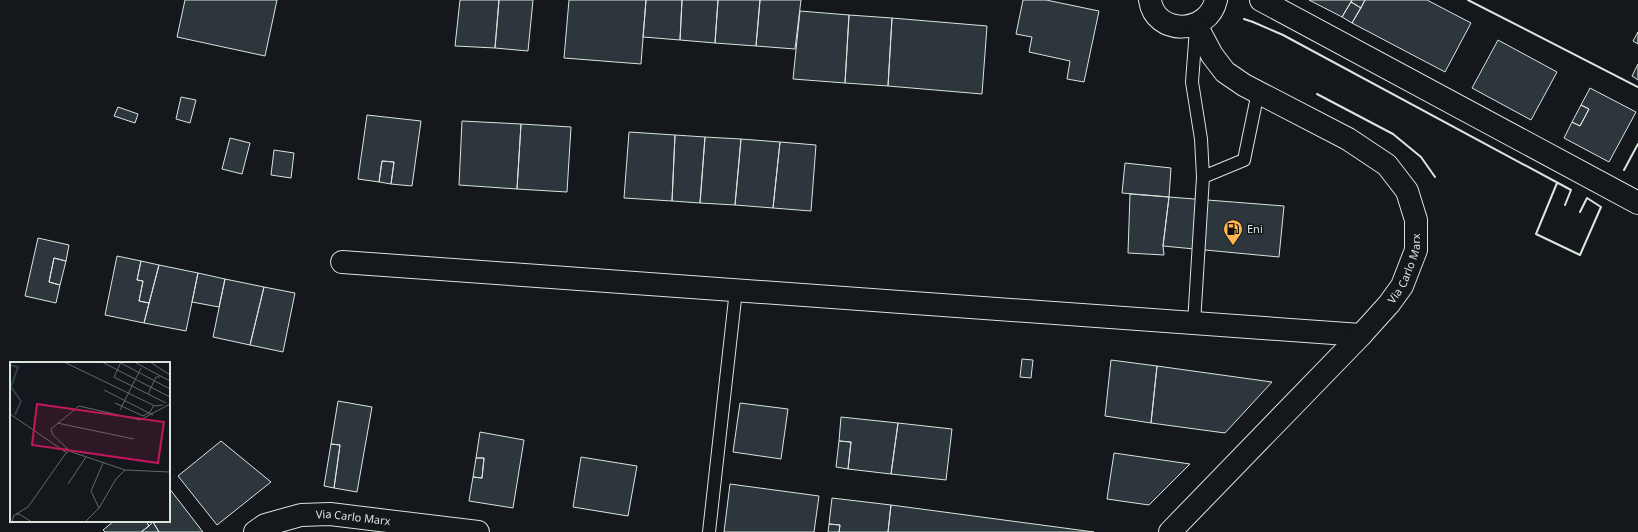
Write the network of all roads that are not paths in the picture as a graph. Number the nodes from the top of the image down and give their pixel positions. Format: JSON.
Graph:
{"nodes":[{"id":1,"x":1150,"y":0,"type":"edge"},
{"id":2,"x":1216,"y":0,"type":"edge"},
{"id":3,"x":1261,"y":0,"type":"edge"},
{"id":4,"x":1196,"y":25,"type":"junction"},
{"id":5,"x":1258,"y":92,"type":"junction"},
{"id":6,"x":1203,"y":177,"type":"junction"},
{"id":7,"x":1636,"y":198,"type":"edge"},
{"id":8,"x":342,"y":262,"type":"dead end"},
{"id":9,"x":736,"y":290,"type":"junction"},
{"id":10,"x":1194,"y":323,"type":"junction"},
{"id":11,"x":1361,"y":335,"type":"junction"},
{"id":12,"x":255,"y":532,"type":"edge"},
{"id":13,"x":478,"y":532,"type":"edge"},
{"id":14,"x":709,"y":532,"type":"edge"},
{"id":15,"x":1170,"y":532,"type":"edge"}],
"edges":[{"from":1,"to":4,"type":"street"},
{"from":2,"to":4,"type":"street"},
{"from":3,"to":7,"type":"street"},
{"from":4,"to":5,"type":"street","name":"Via Carlo Marx"},
{"from":4,"to":6,"type":"lane"},
{"from":5,"to":6,"type":"lane"},
{"from":5,"to":11,"type":"street","name":"Via Carlo Marx"},
{"from":6,"to":10,"type":"lane"},
{"from":8,"to":9,"type":"street"},
{"from":9,"to":10,"type":"street"},
{"from":9,"to":14,"type":"lane"},
{"from":10,"to":11,"type":"street"},
{"from":11,"to":15,"type":"street","name":"Via Carlo Marx"},
{"from":12,"to":13,"type":"street","name":"Via Carlo Marx"}]}
